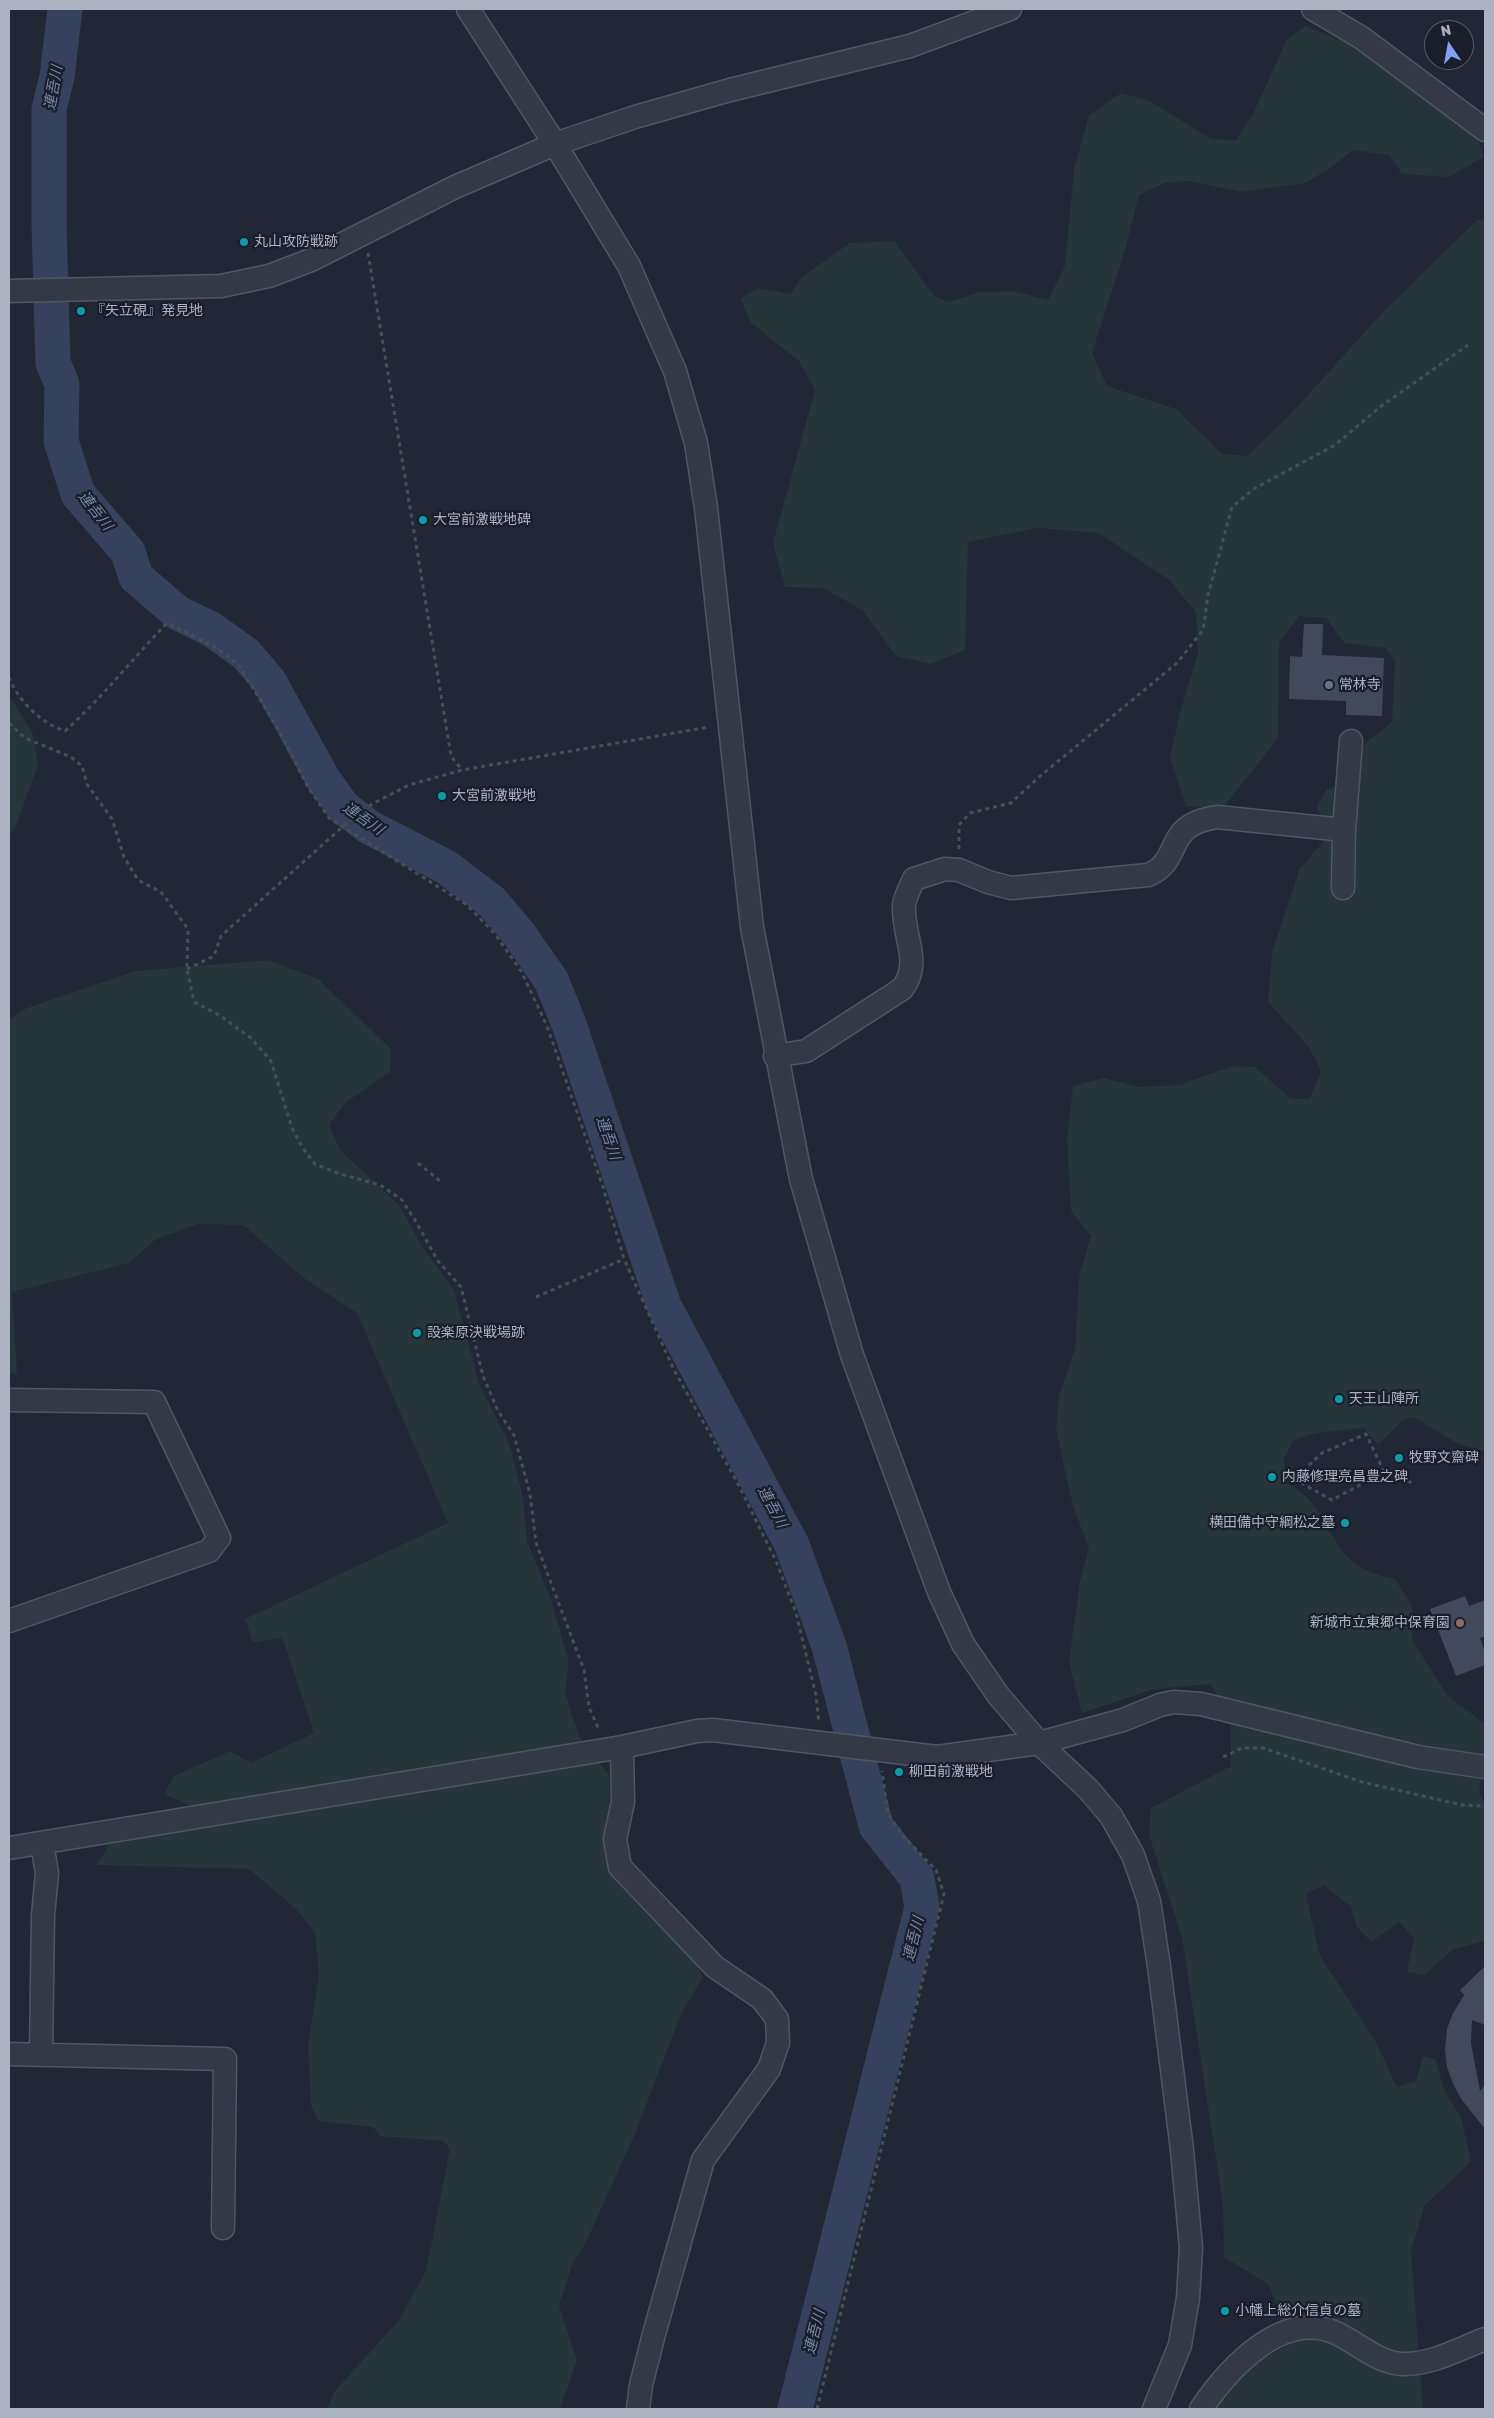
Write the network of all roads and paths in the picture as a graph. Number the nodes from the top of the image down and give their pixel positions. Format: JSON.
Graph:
{"nodes":[{"id":1,"x":468,"y":9,"type":"edge"},
{"id":2,"x":1010,"y":9,"type":"edge"},
{"id":3,"x":1313,"y":9,"type":"edge"},
{"id":4,"x":1485,"y":130,"type":"edge"},
{"id":5,"x":555,"y":144,"type":"junction"},
{"id":6,"x":360,"y":237,"type":"junction"},
{"id":7,"x":9,"y":292,"type":"edge"},
{"id":8,"x":1468,"y":344,"type":"dead end"},
{"id":9,"x":9,"y":677,"type":"edge"},
{"id":10,"x":9,"y":723,"type":"edge"},
{"id":11,"x":729,"y":723,"type":"junction"},
{"id":12,"x":1351,"y":741,"type":"dead end"},
{"id":13,"x":462,"y":770,"type":"junction"},
{"id":14,"x":342,"y":827,"type":"junction"},
{"id":15,"x":1344,"y":830,"type":"junction"},
{"id":16,"x":959,"y":870,"type":"junction"},
{"id":17,"x":1343,"y":888,"type":"dead end"},
{"id":18,"x":187,"y":969,"type":"junction"},
{"id":19,"x":776,"y":1056,"type":"junction"},
{"id":20,"x":418,"y":1163,"type":"dead end"},
{"id":21,"x":440,"y":1181,"type":"dead end"},
{"id":22,"x":624,"y":1259,"type":"junction"},
{"id":23,"x":536,"y":1297,"type":"dead end"},
{"id":24,"x":9,"y":1400,"type":"edge"},
{"id":25,"x":1384,"y":1472,"type":"junction"},
{"id":26,"x":1416,"y":1484,"type":"dead end"},
{"id":27,"x":9,"y":1621,"type":"edge"},
{"id":28,"x":1039,"y":1743,"type":"junction"},
{"id":29,"x":823,"y":1744,"type":"junction"},
{"id":30,"x":613,"y":1748,"type":"junction"},
{"id":31,"x":882,"y":1750,"type":"junction"},
{"id":32,"x":1223,"y":1757,"type":"dead end"},
{"id":33,"x":1485,"y":1767,"type":"edge"},
{"id":34,"x":1485,"y":1806,"type":"edge"},
{"id":35,"x":42,"y":1843,"type":"junction"},
{"id":36,"x":9,"y":1848,"type":"edge"},
{"id":37,"x":9,"y":2054,"type":"edge"},
{"id":38,"x":41,"y":2054,"type":"junction"},
{"id":39,"x":223,"y":2228,"type":"dead end"},
{"id":40,"x":1485,"y":2339,"type":"edge"},
{"id":41,"x":638,"y":2409,"type":"edge"},
{"id":42,"x":817,"y":2409,"type":"edge"},
{"id":43,"x":1154,"y":2409,"type":"edge"},
{"id":44,"x":1201,"y":2409,"type":"edge"}],
"edges":[{"from":1,"to":5,"type":"street"},
{"from":2,"to":5,"type":"street"},
{"from":3,"to":4,"type":"street"},
{"from":5,"to":6,"type":"street"},
{"from":5,"to":11,"type":"street"},
{"from":6,"to":7,"type":"street"},
{"from":6,"to":13,"type":"path"},
{"from":8,"to":16,"type":"path"},
{"from":9,"to":14,"type":"path"},
{"from":10,"to":18,"type":"path"},
{"from":11,"to":13,"type":"path"},
{"from":11,"to":19,"type":"street"},
{"from":12,"to":15,"type":"street"},
{"from":13,"to":14,"type":"path"},
{"from":14,"to":18,"type":"path"},
{"from":14,"to":22,"type":"path"},
{"from":15,"to":16,"type":"street"},
{"from":15,"to":17,"type":"street"},
{"from":16,"to":19,"type":"street"},
{"from":18,"to":30,"type":"path"},
{"from":19,"to":28,"type":"street"},
{"from":20,"to":21,"type":"path"},
{"from":22,"to":23,"type":"path"},
{"from":22,"to":29,"type":"path"},
{"from":24,"to":27,"type":"street"},
{"from":25,"to":25,"type":"path"},
{"from":25,"to":26,"type":"path"},
{"from":28,"to":31,"type":"street"},
{"from":28,"to":33,"type":"street"},
{"from":28,"to":43,"type":"street"},
{"from":29,"to":30,"type":"street"},
{"from":29,"to":31,"type":"street"},
{"from":30,"to":35,"type":"street"},
{"from":30,"to":41,"type":"street"},
{"from":31,"to":42,"type":"path"},
{"from":32,"to":34,"type":"path"},
{"from":35,"to":36,"type":"street"},
{"from":35,"to":38,"type":"street"},
{"from":37,"to":38,"type":"street"},
{"from":38,"to":39,"type":"street"},
{"from":40,"to":44,"type":"street"}]}
